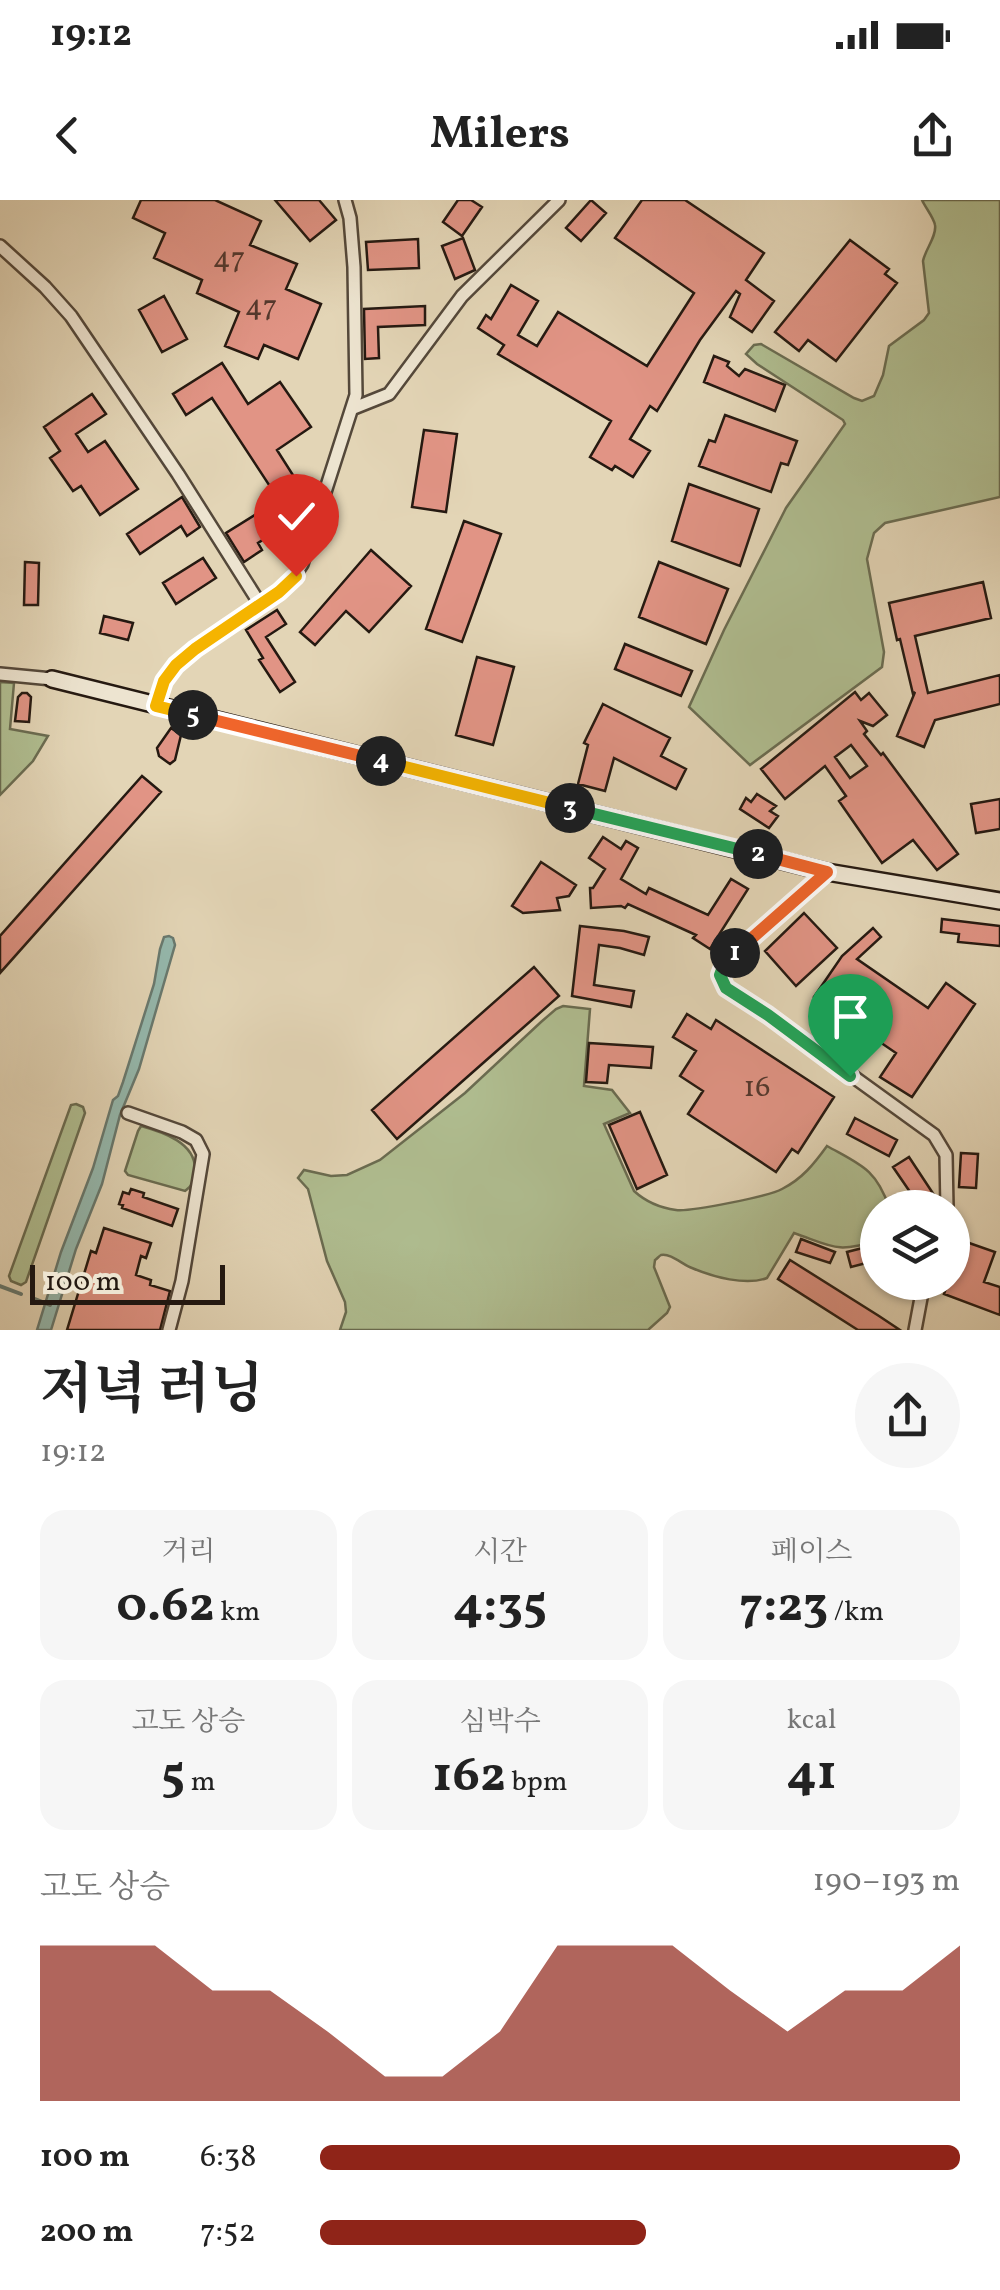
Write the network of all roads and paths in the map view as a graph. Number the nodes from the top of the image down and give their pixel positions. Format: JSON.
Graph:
{"nodes":[{"id":1,"x":345,"y":200,"type":"edge"},
{"id":2,"x":559,"y":200,"type":"edge"},
{"id":3,"x":0,"y":246,"type":"edge"},
{"id":4,"x":354,"y":408,"type":"junction"},
{"id":5,"x":260,"y":604,"type":"junction"},
{"id":6,"x":0,"y":674,"type":"edge"},
{"id":7,"x":52,"y":678,"type":"joint"},
{"id":8,"x":156,"y":706,"type":"junction"},
{"id":9,"x":827,"y":872,"type":"junction"},
{"id":10,"x":1000,"y":901,"type":"edge"},
{"id":11,"x":128,"y":1113,"type":"dead end"},
{"id":12,"x":946,"y":1190,"type":"edge"},
{"id":13,"x":921,"y":1300,"type":"edge"},
{"id":14,"x":169,"y":1330,"type":"edge"},
{"id":15,"x":915,"y":1330,"type":"edge"}],
"edges":[{"from":1,"to":4,"type":"street"},
{"from":2,"to":4,"type":"street"},
{"from":3,"to":5,"type":"street"},
{"from":4,"to":5,"type":"street"},
{"from":5,"to":8,"type":"street"},
{"from":6,"to":7,"type":"street"},
{"from":7,"to":8,"type":"street"},
{"from":8,"to":9,"type":"street"},
{"from":9,"to":10,"type":"street"},
{"from":9,"to":12,"type":"street"},
{"from":11,"to":14,"type":"street"},
{"from":13,"to":15,"type":"street"}]}
